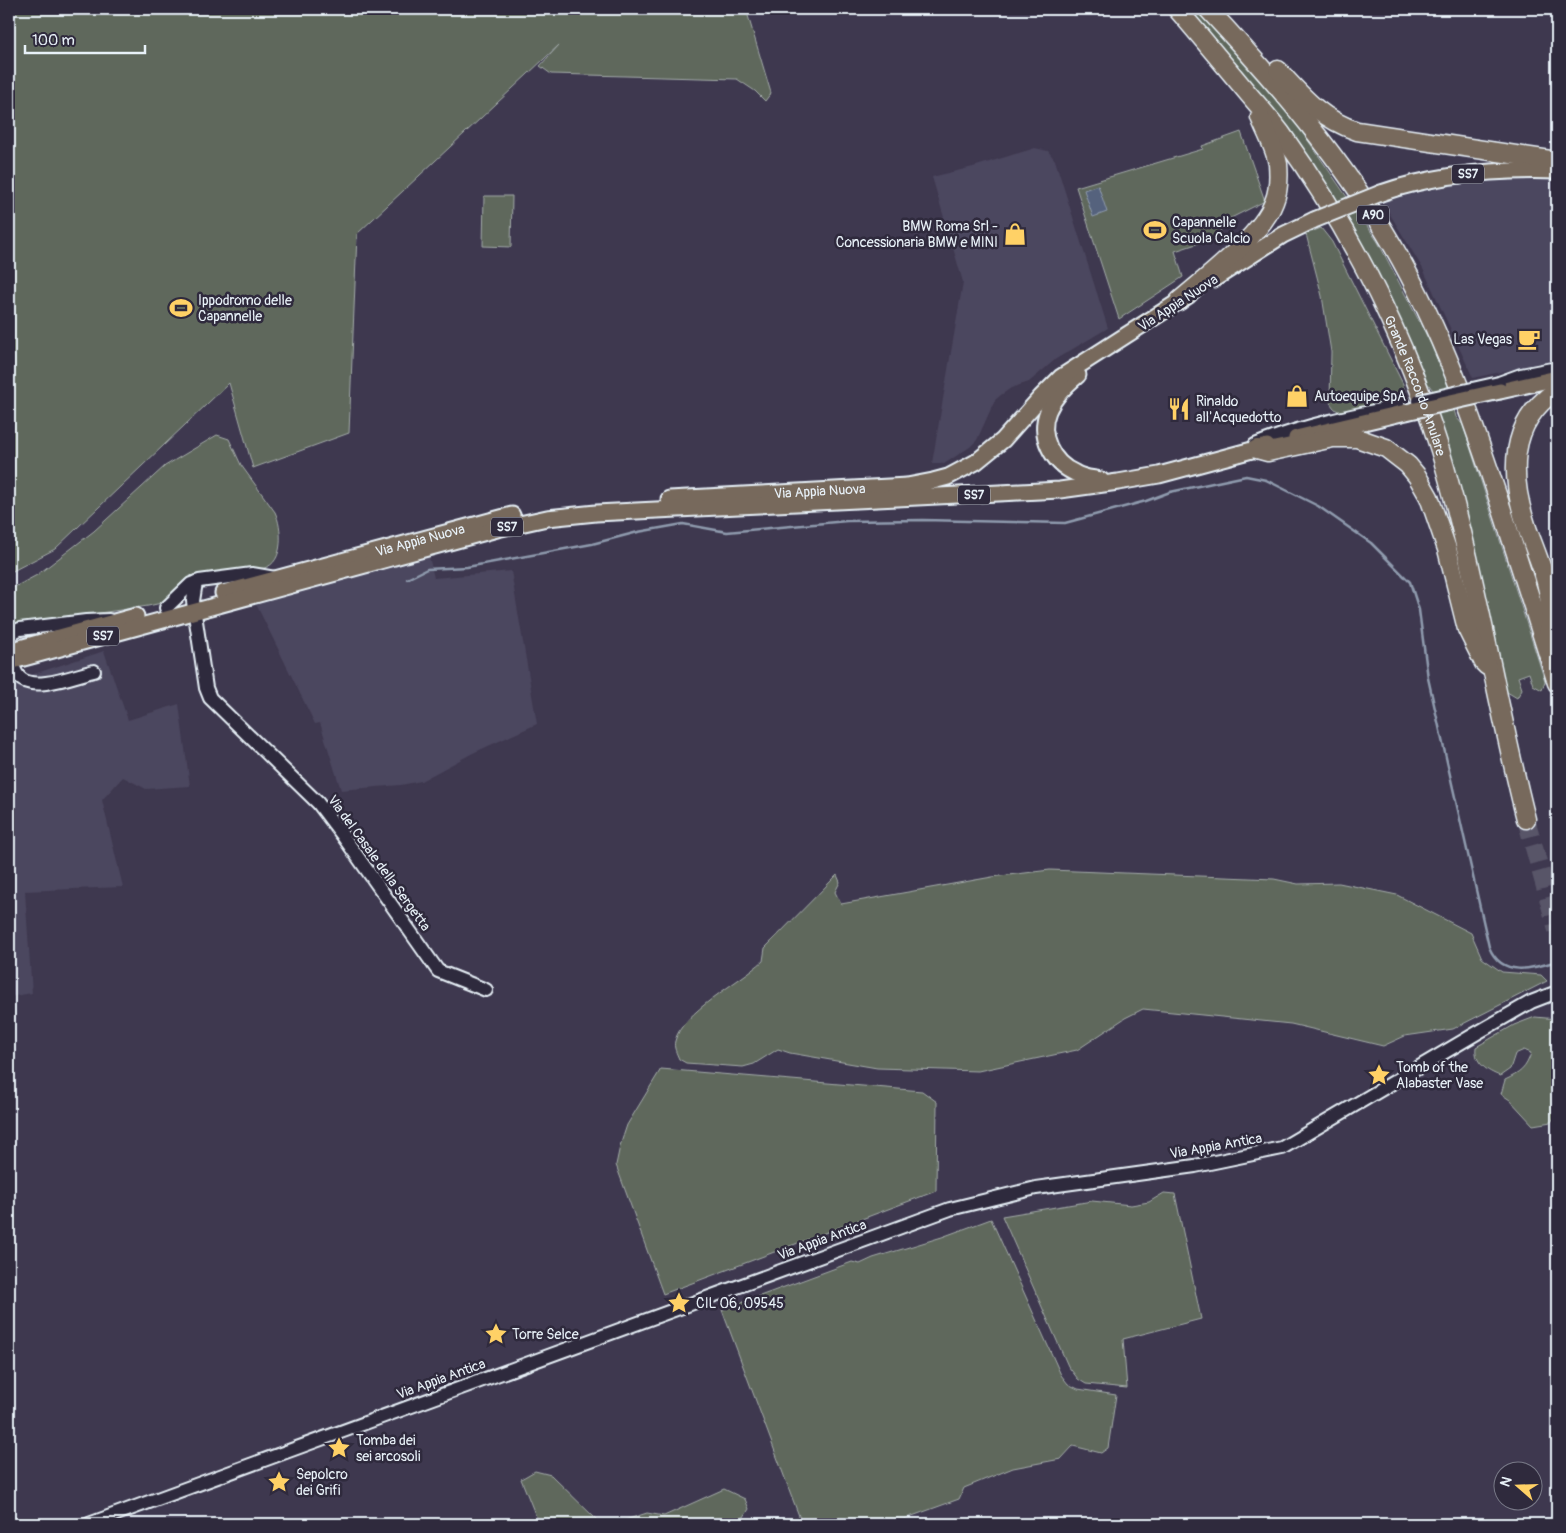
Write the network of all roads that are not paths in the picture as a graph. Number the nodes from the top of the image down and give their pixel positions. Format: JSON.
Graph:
{"nodes":[{"id":1,"x":1177,"y":9,"type":"edge"},
{"id":2,"x":1208,"y":9,"type":"edge"},
{"id":3,"x":1245,"y":50,"type":"junction"},
{"id":4,"x":1256,"y":102,"type":"junction"},
{"id":5,"x":1557,"y":161,"type":"edge"},
{"id":6,"x":1557,"y":172,"type":"edge"},
{"id":7,"x":1179,"y":301,"type":"junction"},
{"id":8,"x":1086,"y":362,"type":"junction"},
{"id":9,"x":1557,"y":368,"type":"edge"},
{"id":10,"x":1557,"y":378,"type":"edge"},
{"id":11,"x":1500,"y":387,"type":"junction"},
{"id":12,"x":1557,"y":390,"type":"edge"},
{"id":13,"x":1406,"y":409,"type":"junction"},
{"id":14,"x":1257,"y":448,"type":"junction"},
{"id":15,"x":1225,"y":457,"type":"junction"},
{"id":16,"x":1118,"y":482,"type":"junction"},
{"id":17,"x":275,"y":578,"type":"junction"},
{"id":18,"x":196,"y":582,"type":"junction"},
{"id":19,"x":193,"y":606,"type":"junction"},
{"id":20,"x":166,"y":608,"type":"junction"},
{"id":21,"x":118,"y":621,"type":"junction"},
{"id":22,"x":9,"y":638,"type":"edge"},
{"id":23,"x":1546,"y":646,"type":"junction"},
{"id":24,"x":10,"y":657,"type":"edge"},
{"id":25,"x":1492,"y":669,"type":"junction"},
{"id":26,"x":94,"y":671,"type":"dead end"},
{"id":27,"x":1557,"y":683,"type":"edge"},
{"id":28,"x":1526,"y":819,"type":"tunnel mouth"},
{"id":29,"x":486,"y":990,"type":"dead end"},
{"id":30,"x":1557,"y":992,"type":"edge"},
{"id":31,"x":89,"y":1524,"type":"edge"}],
"edges":[{"from":1,"to":4,"type":"highway","name":"Grande Raccordo Anulare","number":"A90"},
{"from":2,"to":3,"type":"highway","number":"A90"},
{"from":3,"to":5,"type":"highway"},
{"from":3,"to":23,"type":"highway","number":"A90"},
{"from":4,"to":7,"type":"highway"},
{"from":4,"to":25,"type":"highway","name":"Grande Raccordo Anulare","number":"A90"},
{"from":6,"to":7,"type":"main road","name":"Via Appia Nuova","number":"SS7","bridge":true},
{"from":7,"to":8,"type":"main road","name":"Via Appia Nuova","number":"SS7"},
{"from":8,"to":16,"type":"main road"},
{"from":8,"to":17,"type":"main road","name":"Via Appia Nuova","number":"SS7"},
{"from":9,"to":11,"type":"street","name":"Via Appia Nuova"},
{"from":10,"to":11,"type":"main road","name":"Via Appia Nuova","number":"SS7"},
{"from":11,"to":13,"type":"main road","name":"Via Appia Nuova","number":"SS7","bridge":true},
{"from":12,"to":23,"type":"highway"},
{"from":13,"to":14,"type":"main road","name":"Via Appia Nuova","number":"SS7"},
{"from":13,"to":15,"type":"street","name":"Via Appia Nuova"},
{"from":14,"to":15,"type":"main road","name":"Via Appia Nuova","number":"SS7"},
{"from":14,"to":25,"type":"highway"},
{"from":15,"to":16,"type":"main road","name":"Via Appia Nuova","number":"SS7"},
{"from":16,"to":19,"type":"main road","name":"Via Appia Nuova","number":"SS7"},
{"from":17,"to":18,"type":"street"},
{"from":17,"to":19,"type":"main road","name":"Via Appia Nuova","number":"SS7"},
{"from":18,"to":19,"type":"street"},
{"from":18,"to":20,"type":"street"},
{"from":19,"to":20,"type":"main road","name":"Via Appia Nuova","number":"SS7"},
{"from":19,"to":24,"type":"main road","name":"Via Appia Nuova","number":"SS7"},
{"from":19,"to":29,"type":"street","name":"Via del Casale della Sergetta"},
{"from":20,"to":21,"type":"main road","name":"Via Appia Nuova","number":"SS7"},
{"from":21,"to":22,"type":"street"},
{"from":21,"to":24,"type":"main road","name":"Via Appia Nuova","number":"SS7"},
{"from":23,"to":27,"type":"highway","number":"A90"},
{"from":24,"to":26,"type":"street"},
{"from":25,"to":28,"type":"highway","name":"Grande Raccordo Anulare","number":"A90"},
{"from":30,"to":31,"type":"street","name":"Via Appia Antica"}]}
